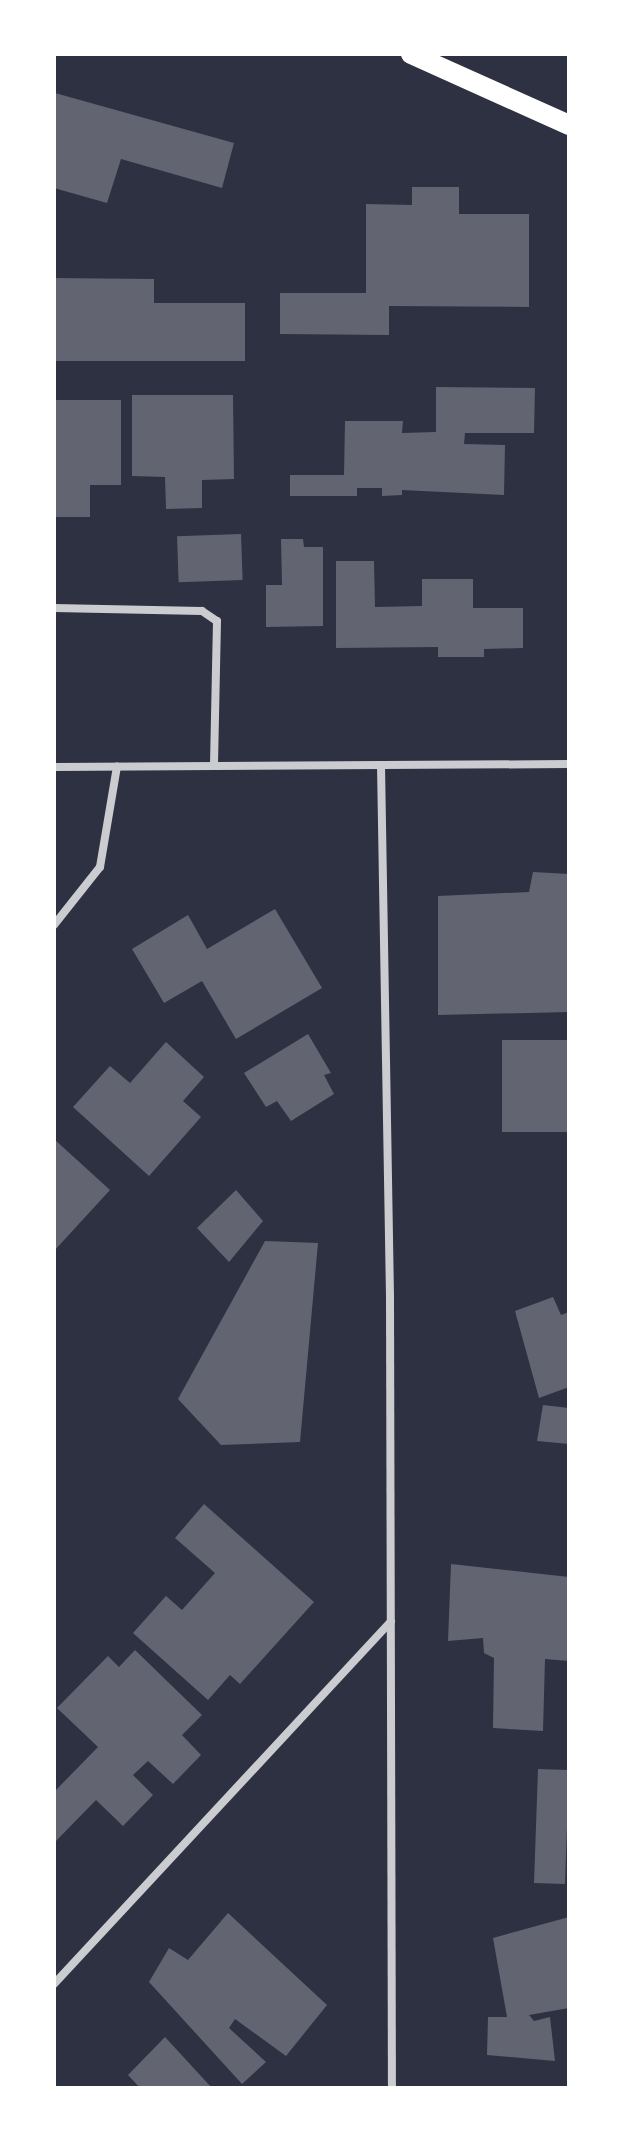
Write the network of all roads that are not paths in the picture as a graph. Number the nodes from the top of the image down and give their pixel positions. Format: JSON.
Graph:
{"nodes":[{"id":1,"x":411,"y":54,"type":"edge"},
{"id":2,"x":569,"y":125,"type":"edge"},
{"id":3,"x":54,"y":608,"type":"edge"},
{"id":4,"x":569,"y":764,"type":"edge"},
{"id":5,"x":381,"y":765,"type":"junction"},
{"id":6,"x":117,"y":766,"type":"junction"},
{"id":7,"x":214,"y":766,"type":"junction"},
{"id":8,"x":54,"y":767,"type":"edge"},
{"id":9,"x":54,"y":925,"type":"edge"},
{"id":10,"x":392,"y":1620,"type":"junction"},
{"id":11,"x":54,"y":1984,"type":"edge"},
{"id":12,"x":392,"y":2088,"type":"edge"}],
"edges":[{"from":1,"to":2,"type":"main road"},
{"from":3,"to":7,"type":"street"},
{"from":4,"to":5,"type":"street"},
{"from":5,"to":7,"type":"street"},
{"from":5,"to":10,"type":"street"},
{"from":6,"to":7,"type":"street"},
{"from":6,"to":8,"type":"street"},
{"from":6,"to":9,"type":"street"},
{"from":10,"to":11,"type":"street"},
{"from":10,"to":12,"type":"street"}]}
